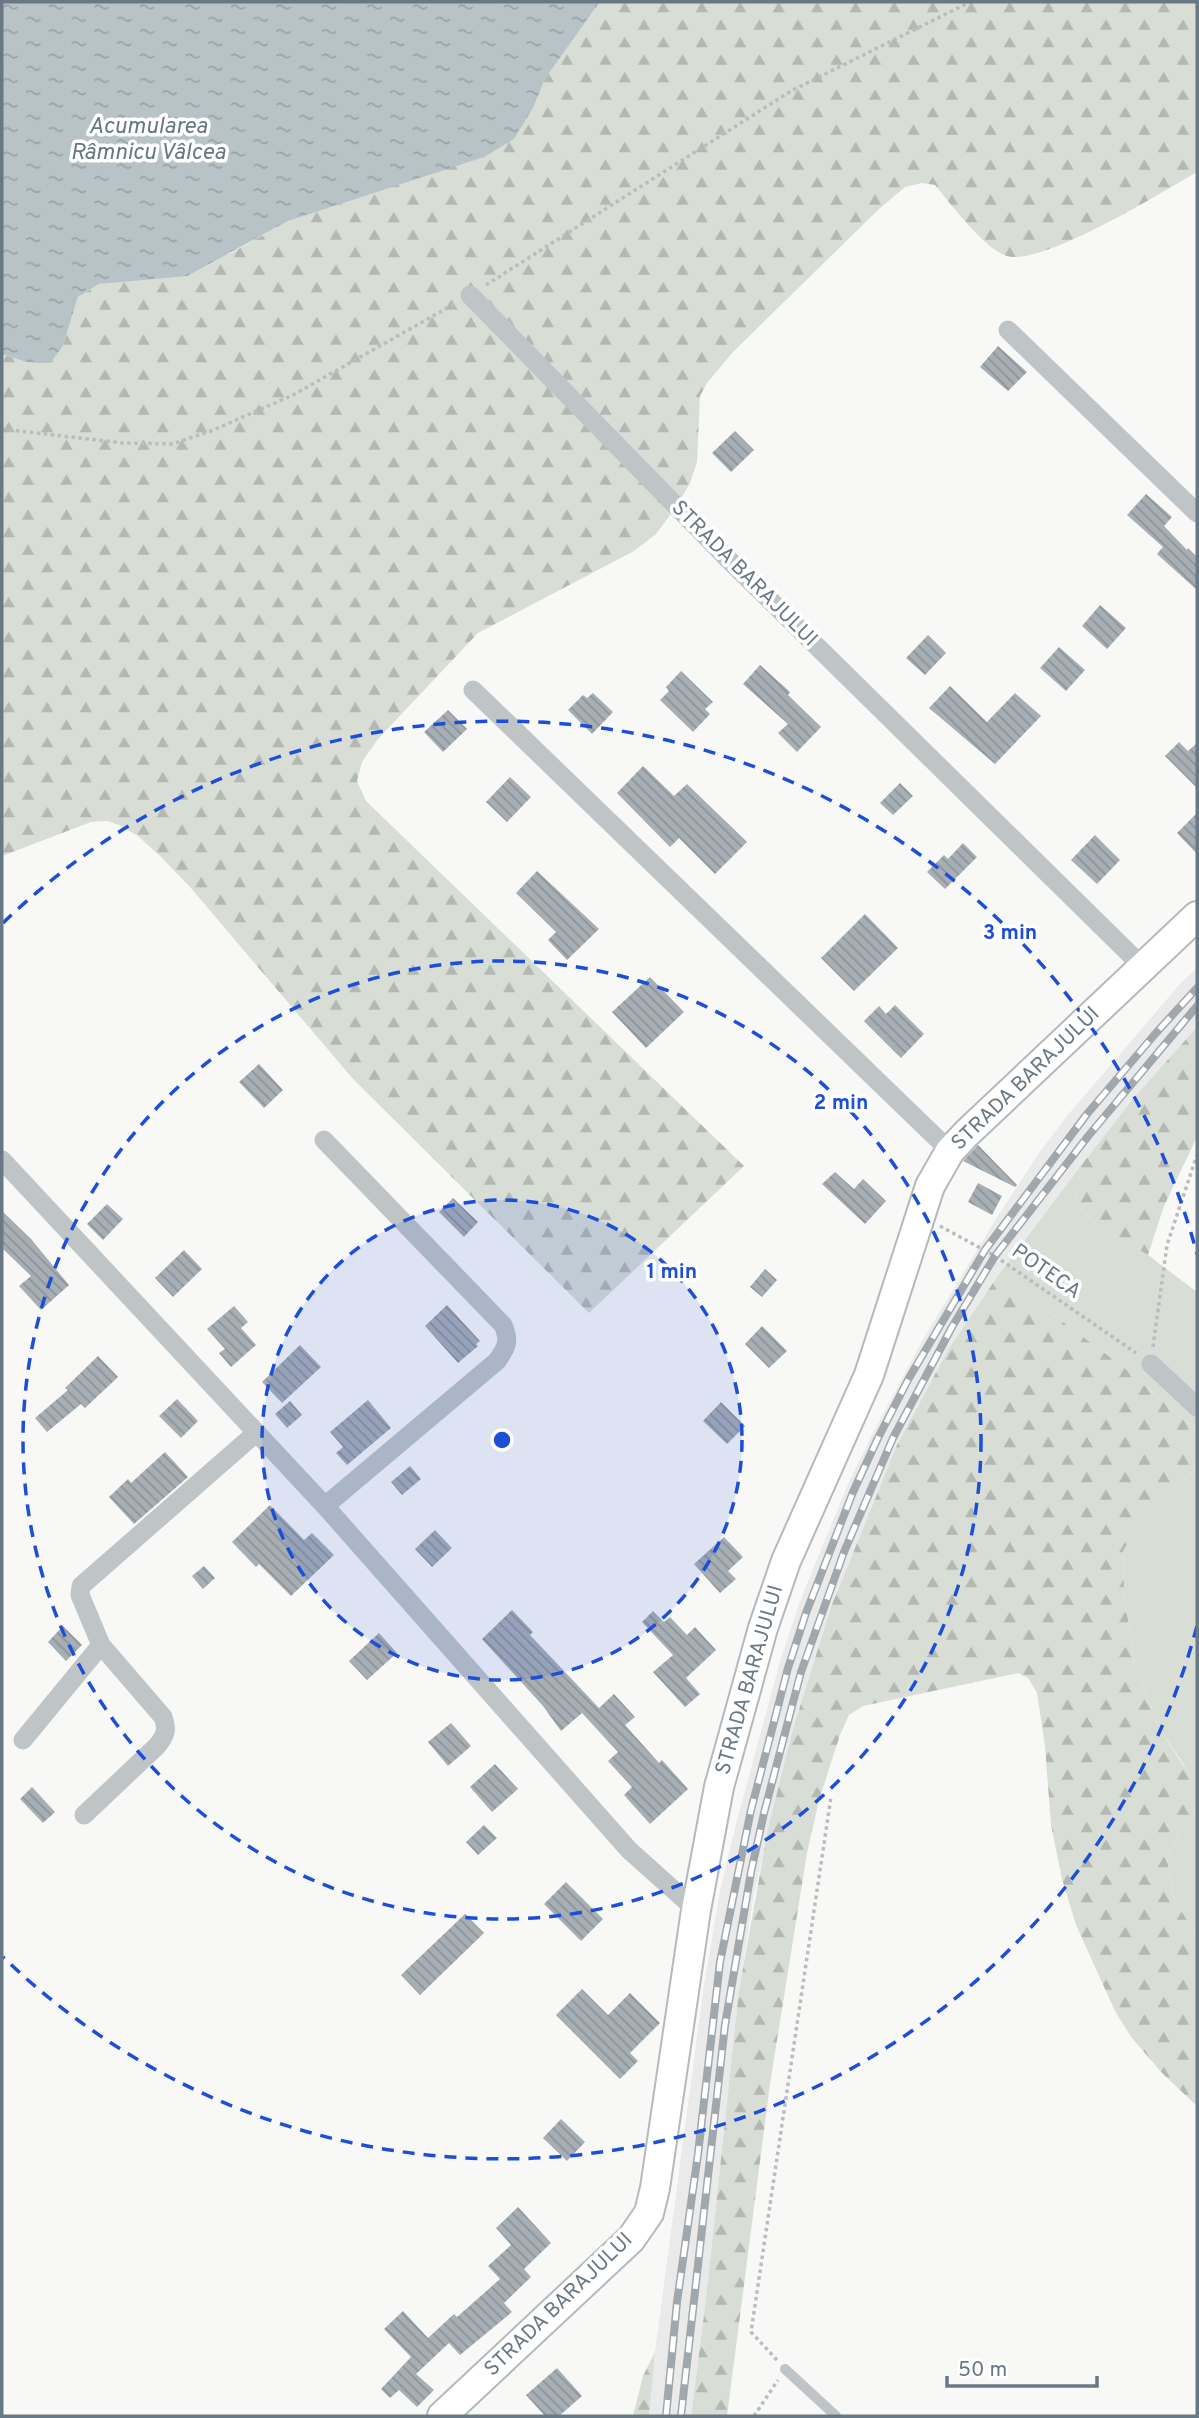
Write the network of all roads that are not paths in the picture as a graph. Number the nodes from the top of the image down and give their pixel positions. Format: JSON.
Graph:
{"nodes":[{"id":1,"x":470,"y":295,"type":"road end"},
{"id":2,"x":1008,"y":330,"type":"dead end"},
{"id":3,"x":1197,"y":513,"type":"edge"},
{"id":4,"x":473,"y":690,"type":"dead end"},
{"id":5,"x":1197,"y":916,"type":"edge"},
{"id":6,"x":1142,"y":966,"type":"junction"},
{"id":7,"x":324,"y":1140,"type":"dead end"},
{"id":8,"x":950,"y":1151,"type":"junction"},
{"id":9,"x":2,"y":1160,"type":"edge"},
{"id":10,"x":1151,"y":1364,"type":"road end"},
{"id":11,"x":1197,"y":1407,"type":"edge"},
{"id":12,"x":256,"y":1433,"type":"junction"},
{"id":13,"x":325,"y":1506,"type":"junction"},
{"id":14,"x":101,"y":1645,"type":"junction"},
{"id":15,"x":23,"y":1740,"type":"dead end"},
{"id":16,"x":84,"y":1815,"type":"dead end"},
{"id":17,"x":696,"y":1910,"type":"junction"},
{"id":18,"x":785,"y":2370,"type":"road end"},
{"id":19,"x":442,"y":2416,"type":"edge"},
{"id":20,"x":836,"y":2416,"type":"edge"}],
"edges":[{"from":1,"to":6,"type":"street","name":"STRADA BARAJULUI"},
{"from":2,"to":3,"type":"street"},
{"from":4,"to":8,"type":"street"},
{"from":5,"to":6,"type":"street","name":"STRADA BARAJULUI"},
{"from":6,"to":8,"type":"street","name":"STRADA BARAJULUI"},
{"from":7,"to":13,"type":"street"},
{"from":8,"to":17,"type":"street","name":"STRADA BARAJULUI"},
{"from":9,"to":12,"type":"street"},
{"from":10,"to":11,"type":"street"},
{"from":12,"to":13,"type":"street"},
{"from":12,"to":14,"type":"street"},
{"from":13,"to":17,"type":"street"},
{"from":14,"to":15,"type":"street"},
{"from":14,"to":16,"type":"street"},
{"from":17,"to":19,"type":"street","name":"STRADA BARAJULUI"},
{"from":18,"to":20,"type":"lane"}]}
